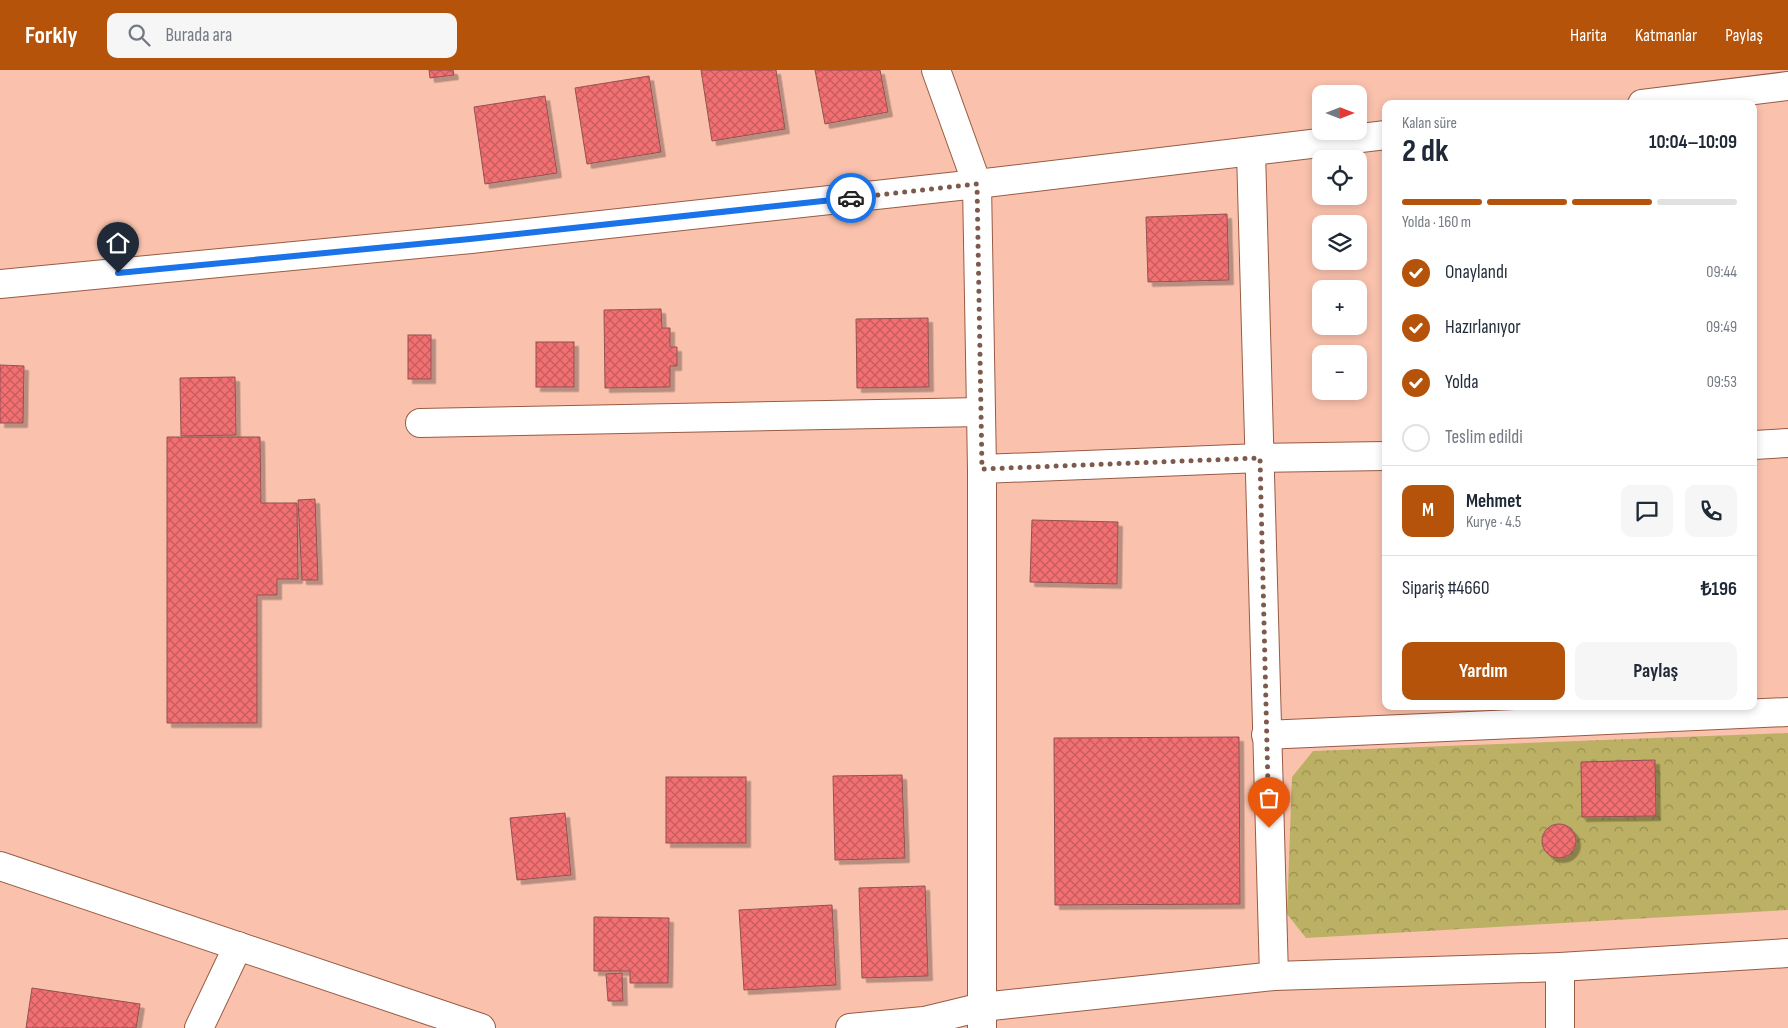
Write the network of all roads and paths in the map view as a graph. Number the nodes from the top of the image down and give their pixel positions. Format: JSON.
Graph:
{"nodes":[{"id":1,"x":936,"y":70,"type":"edge"},
{"id":2,"x":1788,"y":86,"type":"edge"},
{"id":3,"x":1674,"y":100,"type":"edge"},
{"id":4,"x":1382,"y":136,"type":"edge"},
{"id":5,"x":1251,"y":152,"type":"junction"},
{"id":6,"x":977,"y":184,"type":"junction"},
{"id":7,"x":0,"y":284,"type":"edge"},
{"id":8,"x":981,"y":412,"type":"junction"},
{"id":9,"x":420,"y":423,"type":"dead end"},
{"id":10,"x":1788,"y":443,"type":"edge"},
{"id":11,"x":1757,"y":446,"type":"edge"},
{"id":12,"x":1382,"y":456,"type":"edge"},
{"id":13,"x":1260,"y":458,"type":"junction"},
{"id":14,"x":982,"y":469,"type":"junction"},
{"id":15,"x":1646,"y":712,"type":"edge"},
{"id":16,"x":1788,"y":712,"type":"edge"},
{"id":17,"x":1266,"y":735,"type":"junction"},
{"id":18,"x":0,"y":866,"type":"edge"},
{"id":19,"x":238,"y":946,"type":"junction"},
{"id":20,"x":1788,"y":953,"type":"edge"},
{"id":21,"x":1560,"y":967,"type":"junction"},
{"id":22,"x":1274,"y":976,"type":"junction"},
{"id":23,"x":982,"y":1017,"type":"edge"},
{"id":24,"x":199,"y":1028,"type":"edge"},
{"id":25,"x":481,"y":1028,"type":"edge"},
{"id":26,"x":850,"y":1028,"type":"edge"},
{"id":27,"x":1560,"y":1028,"type":"edge"}],
"edges":[{"from":1,"to":6,"type":"street"},
{"from":2,"to":3,"type":"street"},
{"from":4,"to":5,"type":"street"},
{"from":5,"to":6,"type":"street"},
{"from":5,"to":13,"type":"street"},
{"from":6,"to":7,"type":"street"},
{"from":6,"to":8,"type":"street"},
{"from":8,"to":9,"type":"street"},
{"from":8,"to":14,"type":"street"},
{"from":10,"to":11,"type":"street"},
{"from":12,"to":13,"type":"street"},
{"from":13,"to":14,"type":"street"},
{"from":13,"to":17,"type":"street"},
{"from":14,"to":23,"type":"street"},
{"from":15,"to":16,"type":"street"},
{"from":15,"to":17,"type":"street"},
{"from":17,"to":22,"type":"street"},
{"from":18,"to":19,"type":"street"},
{"from":19,"to":24,"type":"street"},
{"from":19,"to":25,"type":"street"},
{"from":20,"to":21,"type":"street"},
{"from":21,"to":22,"type":"street"},
{"from":21,"to":27,"type":"street"},
{"from":22,"to":23,"type":"street"},
{"from":23,"to":26,"type":"street"}]}
